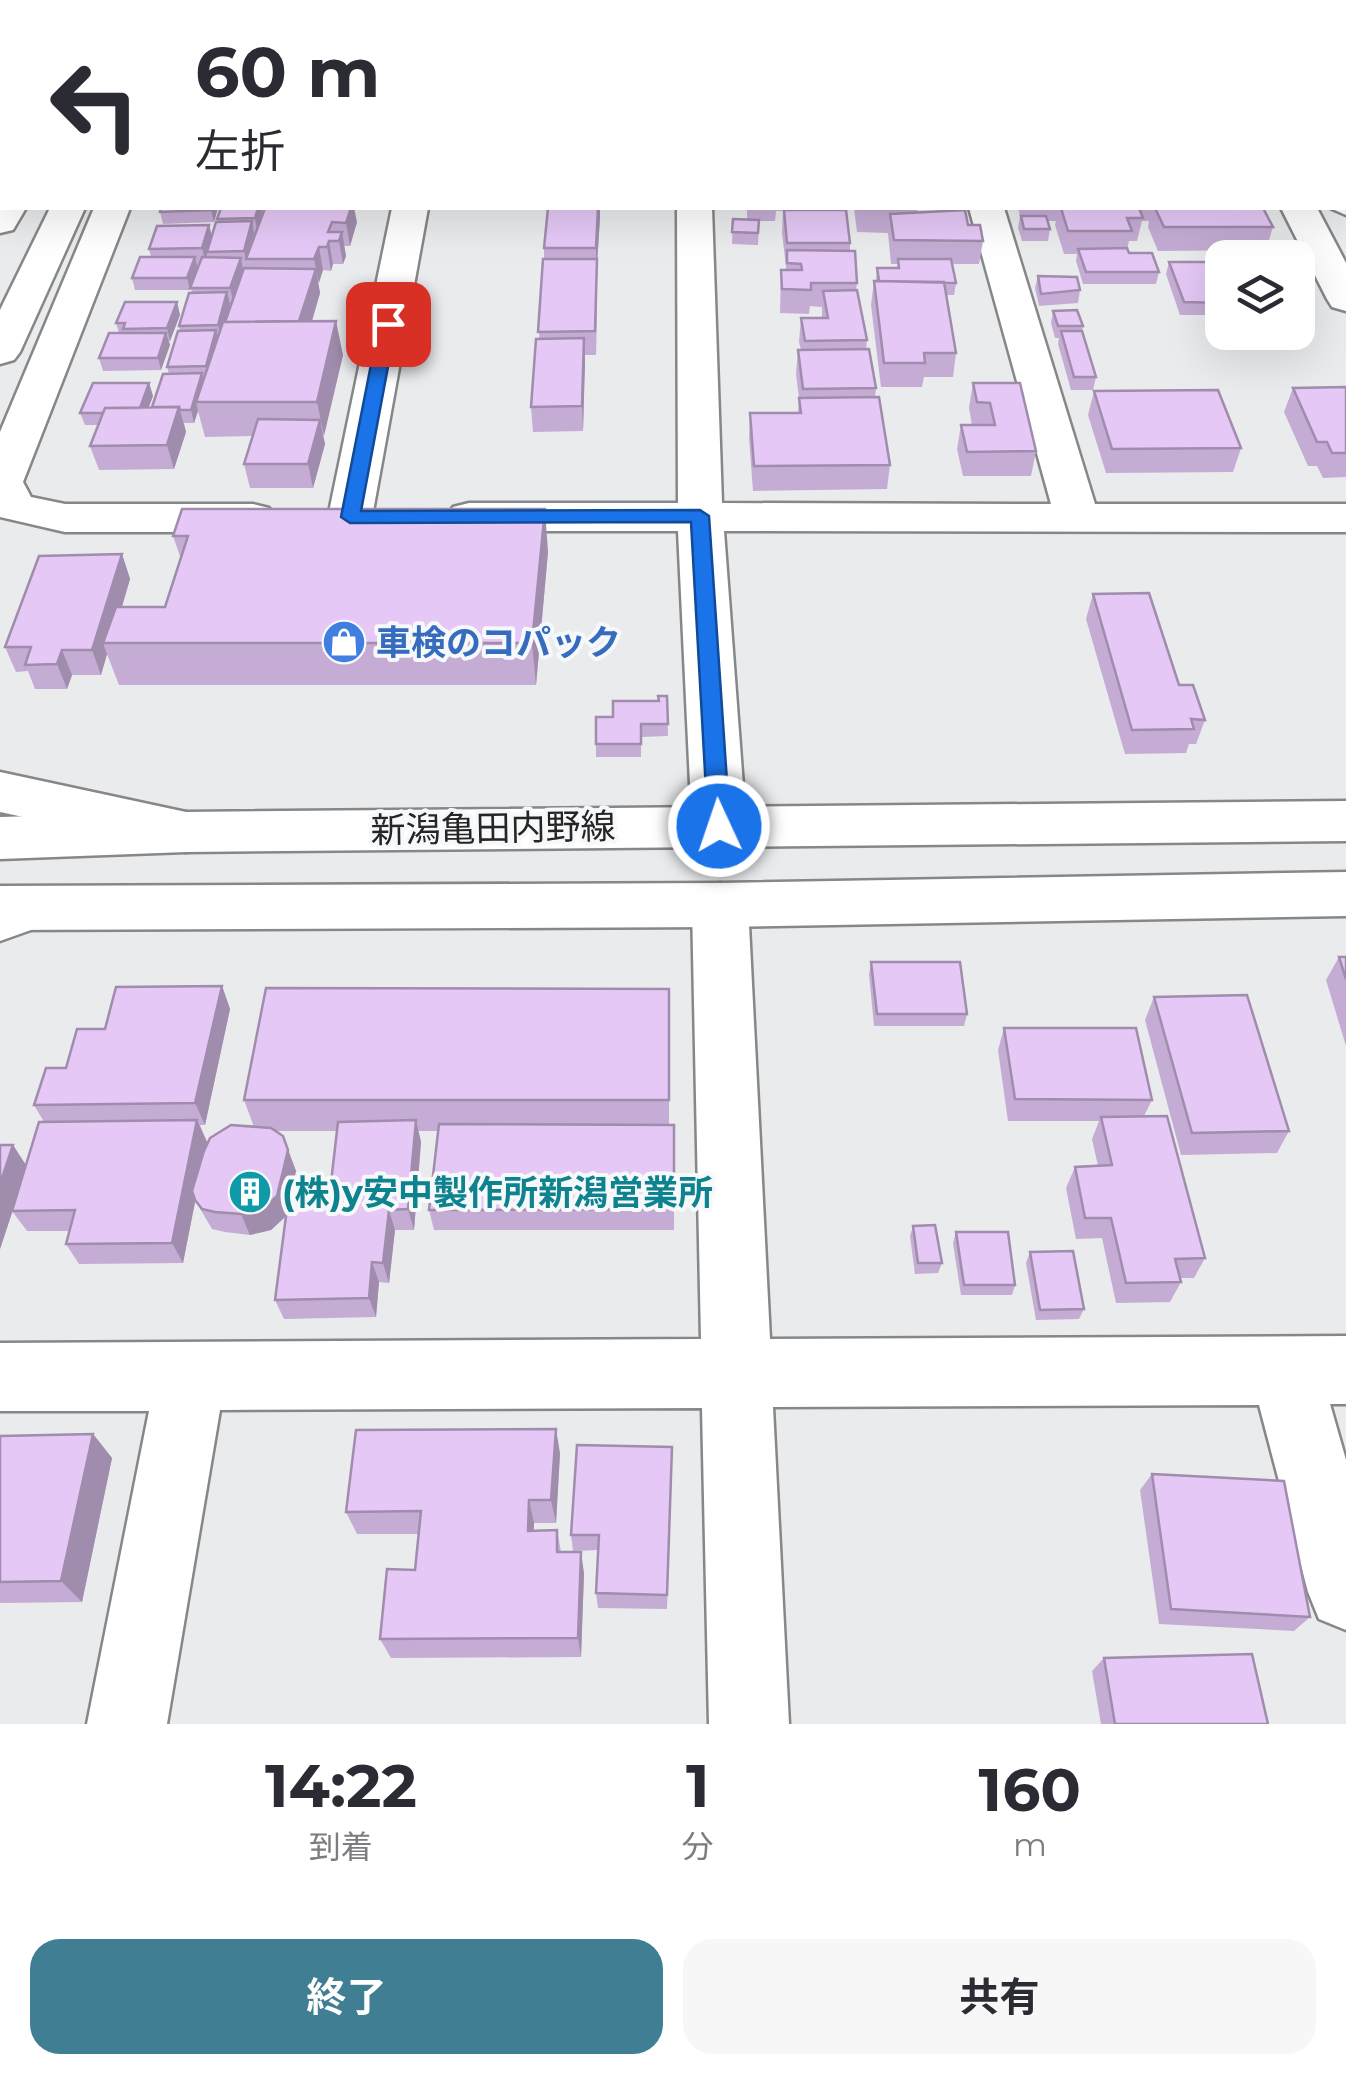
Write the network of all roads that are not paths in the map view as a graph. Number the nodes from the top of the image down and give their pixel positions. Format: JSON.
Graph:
{"nodes":[{"id":1,"x":67,"y":210,"type":"edge"},
{"id":2,"x":111,"y":210,"type":"edge"},
{"id":3,"x":410,"y":210,"type":"edge"},
{"id":4,"x":694,"y":210,"type":"edge"},
{"id":5,"x":988,"y":210,"type":"edge"},
{"id":6,"x":1300,"y":210,"type":"edge"},
{"id":7,"x":1346,"y":298,"type":"edge"},
{"id":8,"x":0,"y":352,"type":"edge"},
{"id":9,"x":700,"y":516,"type":"junction"},
{"id":10,"x":355,"y":517,"type":"junction"},
{"id":11,"x":1077,"y":517,"type":"junction"},
{"id":12,"x":1346,"y":518,"type":"edge"},
{"id":13,"x":0,"y":792,"type":"edge"},
{"id":14,"x":1346,"y":822,"type":"edge"},
{"id":15,"x":719,"y":826,"type":"junction"},
{"id":16,"x":186,"y":832,"type":"junction"},
{"id":17,"x":0,"y":838,"type":"edge"},
{"id":18,"x":1346,"y":894,"type":"edge"},
{"id":19,"x":720,"y":905,"type":"junction"},
{"id":20,"x":8,"y":912,"type":"edge"},
{"id":21,"x":1316,"y":1371,"type":"edge"},
{"id":22,"x":735,"y":1376,"type":"junction"},
{"id":23,"x":0,"y":1377,"type":"edge"},
{"id":24,"x":190,"y":1378,"type":"junction"},
{"id":25,"x":1346,"y":1592,"type":"edge"},
{"id":26,"x":127,"y":1724,"type":"edge"},
{"id":27,"x":749,"y":1724,"type":"edge"}],
"edges":[{"from":1,"to":8,"type":"main road"},
{"from":2,"to":10,"type":"main road"},
{"from":3,"to":10,"type":"main road"},
{"from":4,"to":9,"type":"main road"},
{"from":5,"to":11,"type":"main road"},
{"from":6,"to":7,"type":"main road"},
{"from":9,"to":10,"type":"main road"},
{"from":9,"to":11,"type":"main road"},
{"from":9,"to":15,"type":"main road"},
{"from":11,"to":12,"type":"main road"},
{"from":13,"to":16,"type":"main road"},
{"from":14,"to":15,"type":"main road","name":"新潟亀田内野線"},
{"from":15,"to":16,"type":"main road","name":"新潟亀田内野線"},
{"from":16,"to":17,"type":"main road","name":"新潟亀田内野線"},
{"from":18,"to":19,"type":"main road"},
{"from":19,"to":20,"type":"main road"},
{"from":19,"to":22,"type":"main road"},
{"from":21,"to":22,"type":"main road"},
{"from":21,"to":25,"type":"main road"},
{"from":22,"to":24,"type":"main road"},
{"from":22,"to":27,"type":"main road"},
{"from":23,"to":24,"type":"main road"},
{"from":24,"to":26,"type":"main road"}]}
